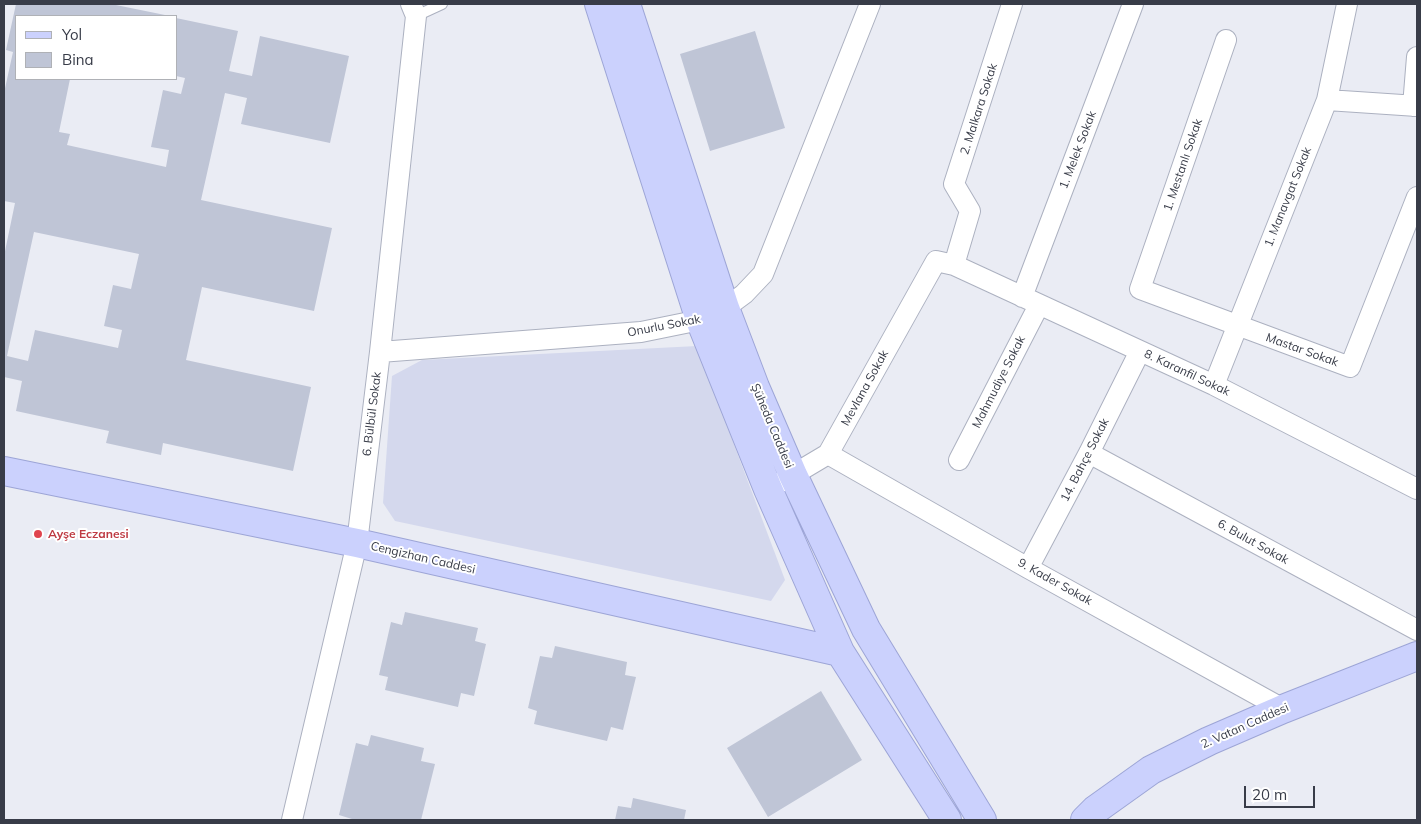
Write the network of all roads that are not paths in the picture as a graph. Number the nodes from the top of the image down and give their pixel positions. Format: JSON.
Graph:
{"nodes":[{"id":1,"x":442,"y":4,"type":"edge"},
{"id":2,"x":599,"y":4,"type":"edge"},
{"id":3,"x":626,"y":4,"type":"edge"},
{"id":4,"x":870,"y":4,"type":"edge"},
{"id":5,"x":1012,"y":4,"type":"edge"},
{"id":6,"x":1133,"y":4,"type":"edge"},
{"id":7,"x":1348,"y":4,"type":"edge"},
{"id":8,"x":413,"y":10,"type":"edge"},
{"id":9,"x":1226,"y":40,"type":"dead end"},
{"id":10,"x":1417,"y":57,"type":"edge"},
{"id":11,"x":1327,"y":100,"type":"junction"},
{"id":12,"x":1415,"y":106,"type":"edge"},
{"id":13,"x":1417,"y":197,"type":"edge"},
{"id":14,"x":945,"y":263,"type":"junction"},
{"id":15,"x":1140,"y":289,"type":"joint"},
{"id":16,"x":1031,"y":301,"type":"junction"},
{"id":17,"x":726,"y":308,"type":"junction"},
{"id":18,"x":700,"y":320,"type":"junction"},
{"id":19,"x":1237,"y":326,"type":"junction"},
{"id":20,"x":1140,"y":351,"type":"junction"},
{"id":21,"x":380,"y":352,"type":"junction"},
{"id":22,"x":1214,"y":385,"type":"junction"},
{"id":23,"x":1089,"y":452,"type":"junction"},
{"id":24,"x":828,"y":454,"type":"junction"},
{"id":25,"x":959,"y":460,"type":"dead end"},
{"id":26,"x":4,"y":471,"type":"edge"},
{"id":27,"x":793,"y":475,"type":"junction"},
{"id":28,"x":1417,"y":488,"type":"edge"},
{"id":29,"x":768,"y":489,"type":"junction"},
{"id":30,"x":357,"y":543,"type":"junction"},
{"id":31,"x":1028,"y":568,"type":"junction"},
{"id":32,"x":1417,"y":630,"type":"edge"},
{"id":33,"x":840,"y":652,"type":"junction"},
{"id":34,"x":1417,"y":656,"type":"edge"},
{"id":35,"x":1283,"y":709,"type":"junction"},
{"id":36,"x":292,"y":820,"type":"edge"},
{"id":37,"x":947,"y":820,"type":"edge"},
{"id":38,"x":982,"y":820,"type":"edge"},
{"id":39,"x":1085,"y":820,"type":"edge"}],
"edges":[{"from":1,"to":8,"type":"lane"},
{"from":2,"to":18,"type":"main road"},
{"from":3,"to":17,"type":"main road","name":"Şüheda Caddesi"},
{"from":4,"to":17,"type":"street","name":"Onurlu Sokak"},
{"from":5,"to":14,"type":"street","name":"2. Malkara Sokak"},
{"from":6,"to":16,"type":"street","name":"1. Melek Sokak"},
{"from":7,"to":11,"type":"street","name":"1. Manavgat Sokak"},
{"from":8,"to":21,"type":"street","name":"6. Bülbül Sokak"},
{"from":9,"to":15,"type":"street","name":"1. Mestanlı Sokak"},
{"from":10,"to":12,"type":"street"},
{"from":11,"to":12,"type":"street"},
{"from":11,"to":19,"type":"street","name":"1. Manavgat Sokak"},
{"from":13,"to":19,"type":"street","name":"Mastar Sokak"},
{"from":14,"to":16,"type":"street","name":"8. Karanfil Sokak"},
{"from":14,"to":24,"type":"street","name":"Mevlana Sokak"},
{"from":15,"to":19,"type":"street","name":"Mastar Sokak"},
{"from":16,"to":20,"type":"street","name":"8. Karanfil Sokak"},
{"from":16,"to":25,"type":"street","name":"Mahmudiye Sokak"},
{"from":17,"to":18,"type":"street","name":"Onurlu Sokak"},
{"from":17,"to":27,"type":"main road","name":"Şüheda Caddesi"},
{"from":18,"to":21,"type":"street","name":"Onurlu Sokak"},
{"from":18,"to":29,"type":"main road"},
{"from":19,"to":22,"type":"street","name":"1. Manavgat Sokak"},
{"from":20,"to":22,"type":"street","name":"8. Karanfil Sokak"},
{"from":20,"to":23,"type":"street","name":"14. Bahçe Sokak"},
{"from":21,"to":30,"type":"street","name":"6. Bülbül Sokak"},
{"from":22,"to":28,"type":"street","name":"8. Karanfil Sokak"},
{"from":23,"to":31,"type":"street","name":"14. Bahçe Sokak"},
{"from":23,"to":32,"type":"street","name":"6. Bulut Sokak"},
{"from":24,"to":27,"type":"street","name":"Mevlana Sokak"},
{"from":24,"to":31,"type":"street","name":"9. Kader Sokak"},
{"from":26,"to":30,"type":"main road","name":"Cengizhan Caddesi"},
{"from":27,"to":29,"type":"street","name":"Mevlana Sokak"},
{"from":27,"to":38,"type":"main road","name":"Şüheda Caddesi"},
{"from":29,"to":33,"type":"main road"},
{"from":30,"to":33,"type":"main road","name":"Cengizhan Caddesi"},
{"from":30,"to":36,"type":"street","name":"6. Bülbül Sokak"},
{"from":31,"to":35,"type":"street","name":"9. Kader Sokak"},
{"from":33,"to":37,"type":"main road"},
{"from":34,"to":35,"type":"main road","name":"2. Vatan Caddesi"},
{"from":35,"to":39,"type":"main road","name":"2. Vatan Caddesi"}]}
